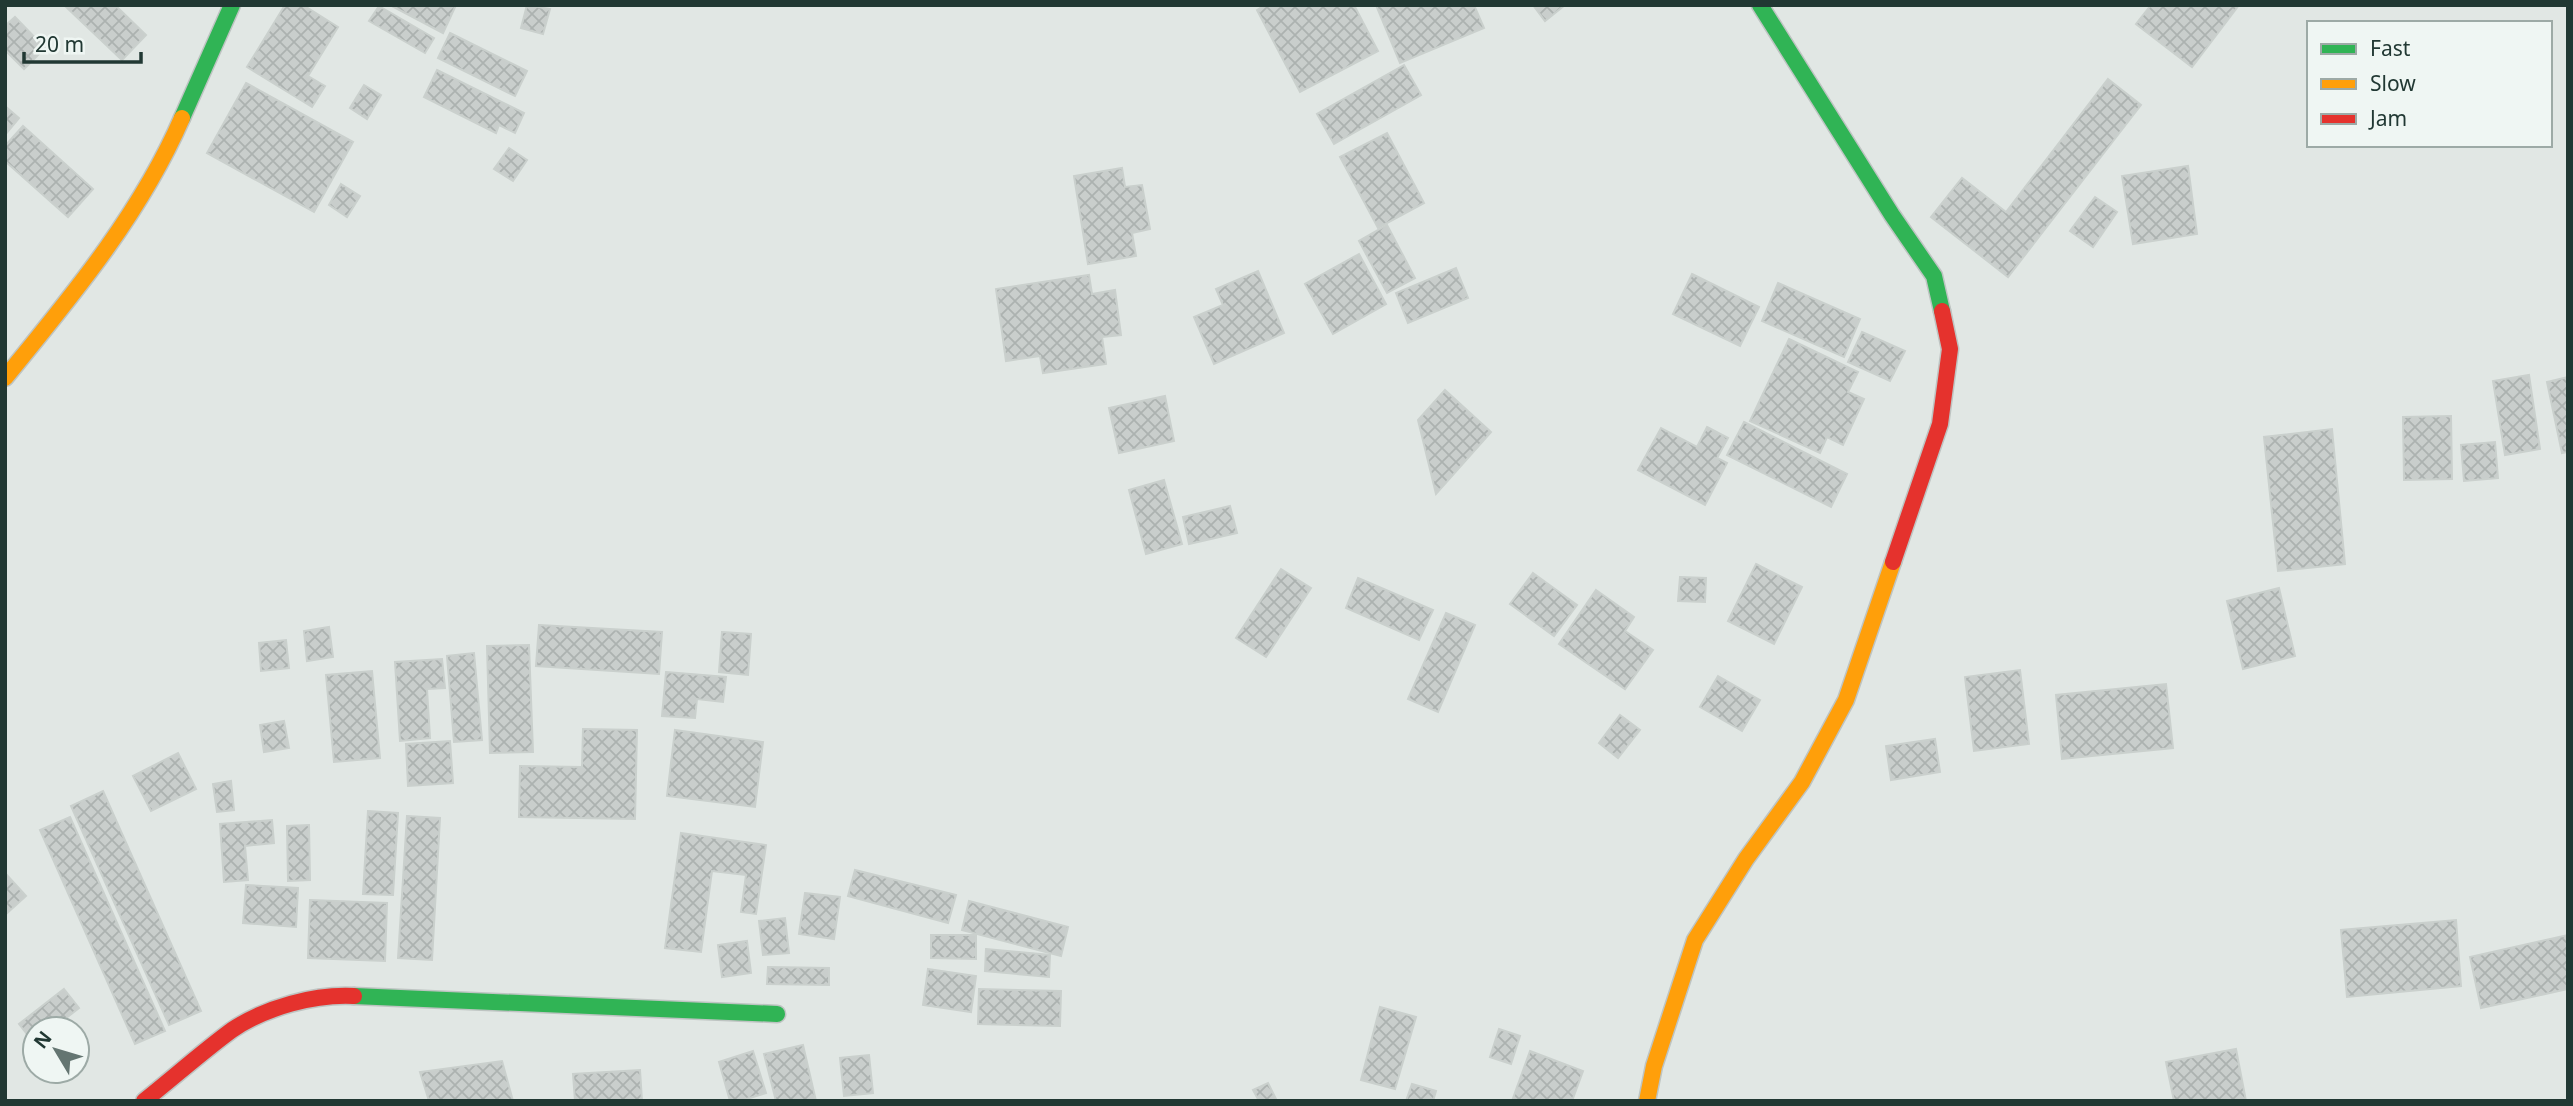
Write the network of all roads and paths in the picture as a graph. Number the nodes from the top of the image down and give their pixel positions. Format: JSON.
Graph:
{"nodes":[{"id":1,"x":232,"y":5,"type":"edge"},
{"id":2,"x":1760,"y":5,"type":"edge"},
{"id":3,"x":5,"y":378,"type":"edge"},
{"id":4,"x":778,"y":1014,"type":"dead end"},
{"id":5,"x":144,"y":1101,"type":"edge"},
{"id":6,"x":1647,"y":1101,"type":"edge"}],
"edges":[{"from":1,"to":3,"type":"street"},
{"from":2,"to":6,"type":"street"},
{"from":4,"to":5,"type":"street"}]}
